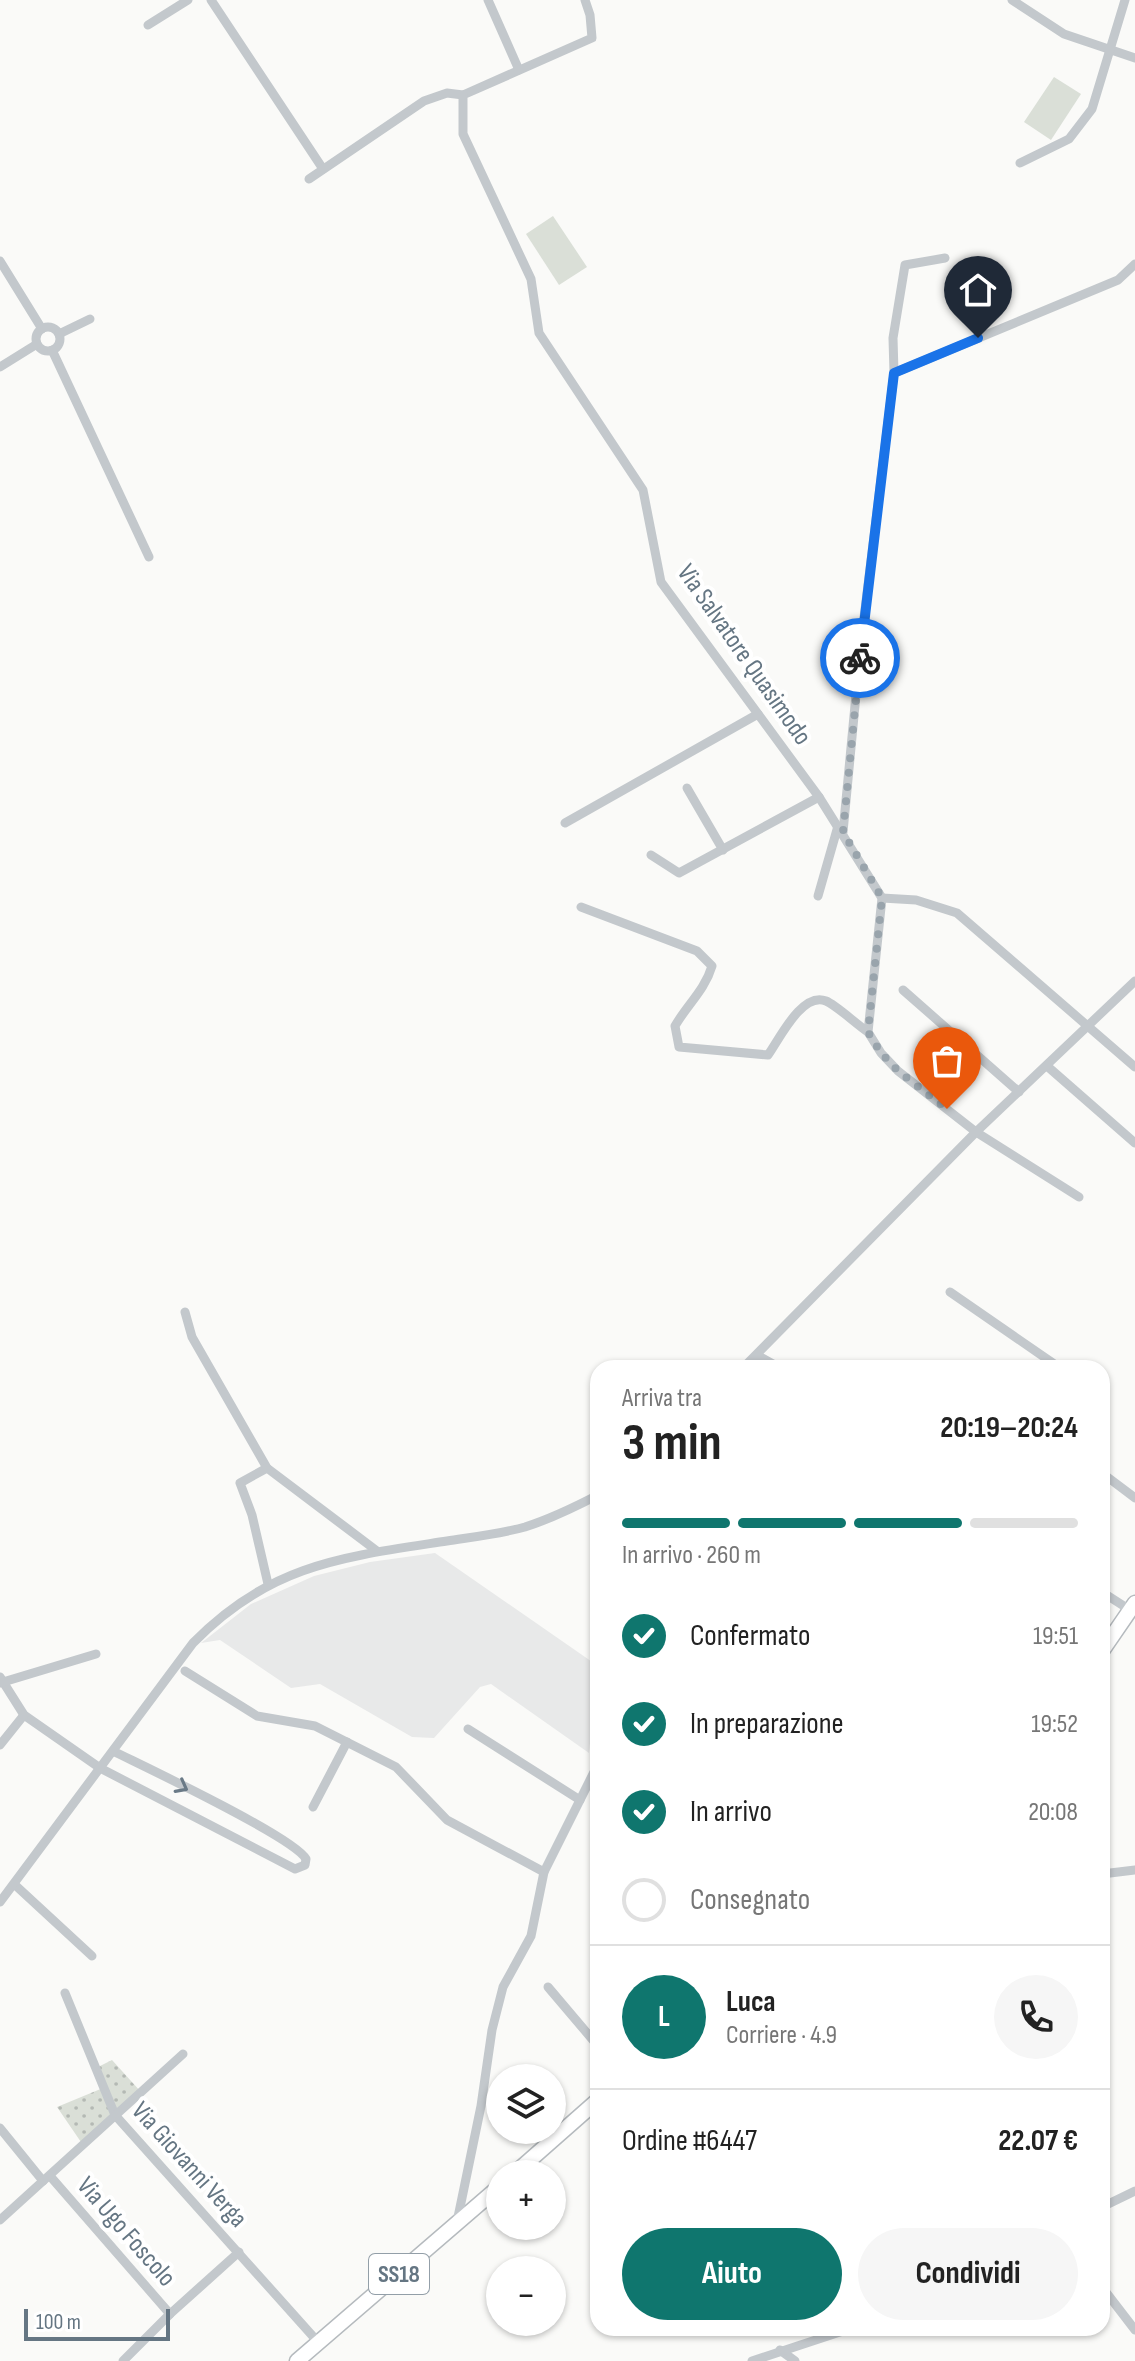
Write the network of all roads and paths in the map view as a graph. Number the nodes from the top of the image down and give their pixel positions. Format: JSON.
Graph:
{"nodes":[{"id":1,"x":188,"y":0,"type":"edge"},
{"id":2,"x":211,"y":0,"type":"edge"},
{"id":3,"x":488,"y":0,"type":"edge"},
{"id":4,"x":585,"y":0,"type":"edge"},
{"id":5,"x":1012,"y":0,"type":"edge"},
{"id":6,"x":1125,"y":0,"type":"edge"},
{"id":7,"x":148,"y":25,"type":"dead end"},
{"id":8,"x":1110,"y":51,"type":"junction"},
{"id":9,"x":1135,"y":58,"type":"edge"},
{"id":10,"x":519,"y":70,"type":"junction"},
{"id":11,"x":463,"y":95,"type":"junction"},
{"id":12,"x":1020,"y":163,"type":"dead end"},
{"id":13,"x":323,"y":169,"type":"junction"},
{"id":14,"x":309,"y":179,"type":"dead end"},
{"id":15,"x":945,"y":258,"type":"dead end"},
{"id":16,"x":0,"y":261,"type":"edge"},
{"id":17,"x":1135,"y":264,"type":"edge"},
{"id":18,"x":90,"y":319,"type":"dead end"},
{"id":19,"x":42,"y":329,"type":"junction"},
{"id":20,"x":59,"y":334,"type":"junction"},
{"id":21,"x":37,"y":344,"type":"junction"},
{"id":22,"x":52,"y":350,"type":"junction"},
{"id":23,"x":0,"y":367,"type":"edge"},
{"id":24,"x":894,"y":373,"type":"junction"},
{"id":25,"x":149,"y":557,"type":"dead end"},
{"id":26,"x":758,"y":714,"type":"junction"},
{"id":27,"x":687,"y":788,"type":"dead end"},
{"id":28,"x":819,"y":797,"type":"junction"},
{"id":29,"x":565,"y":823,"type":"dead end"},
{"id":30,"x":840,"y":829,"type":"junction"},
{"id":31,"x":723,"y":850,"type":"junction"},
{"id":32,"x":651,"y":855,"type":"dead end"},
{"id":33,"x":818,"y":896,"type":"dead end"},
{"id":34,"x":882,"y":898,"type":"junction"},
{"id":35,"x":581,"y":907,"type":"dead end"},
{"id":36,"x":1135,"y":981,"type":"edge"},
{"id":37,"x":903,"y":990,"type":"dead end"},
{"id":38,"x":1088,"y":1028,"type":"junction"},
{"id":39,"x":868,"y":1032,"type":"junction"},
{"id":40,"x":1047,"y":1066,"type":"junction"},
{"id":41,"x":1135,"y":1067,"type":"edge"},
{"id":42,"x":1019,"y":1092,"type":"junction"},
{"id":43,"x":976,"y":1132,"type":"junction"},
{"id":44,"x":1135,"y":1143,"type":"edge"},
{"id":45,"x":1079,"y":1197,"type":"dead end"},
{"id":46,"x":950,"y":1292,"type":"dead end"},
{"id":47,"x":185,"y":1312,"type":"dead end"},
{"id":48,"x":757,"y":1355,"type":"junction"},
{"id":49,"x":752,"y":1360,"type":"edge"},
{"id":50,"x":766,"y":1360,"type":"edge"},
{"id":51,"x":1048,"y":1360,"type":"edge"},
{"id":52,"x":267,"y":1468,"type":"junction"},
{"id":53,"x":1110,"y":1479,"type":"edge"},
{"id":54,"x":590,"y":1498,"type":"edge"},
{"id":55,"x":1135,"y":1498,"type":"edge"},
{"id":56,"x":377,"y":1551,"type":"junction"},
{"id":57,"x":268,"y":1584,"type":"junction"},
{"id":58,"x":1110,"y":1596,"type":"edge"},
{"id":59,"x":1133,"y":1607,"type":"edge"},
{"id":60,"x":1110,"y":1640,"type":"edge"},
{"id":61,"x":96,"y":1654,"type":"dead end"},
{"id":62,"x":185,"y":1671,"type":"dead end"},
{"id":63,"x":1,"y":1681,"type":"edge"},
{"id":64,"x":24,"y":1715,"type":"junction"},
{"id":65,"x":468,"y":1729,"type":"dead end"},
{"id":66,"x":347,"y":1742,"type":"junction"},
{"id":67,"x":0,"y":1745,"type":"edge"},
{"id":68,"x":113,"y":1751,"type":"junction"},
{"id":69,"x":100,"y":1768,"type":"junction"},
{"id":70,"x":590,"y":1780,"type":"edge"},
{"id":71,"x":580,"y":1800,"type":"junction"},
{"id":72,"x":313,"y":1807,"type":"dead end"},
{"id":73,"x":1135,"y":1870,"type":"edge"},
{"id":74,"x":544,"y":1872,"type":"junction"},
{"id":75,"x":1110,"y":1873,"type":"edge"},
{"id":76,"x":14,"y":1884,"type":"junction"},
{"id":77,"x":0,"y":1902,"type":"edge"},
{"id":78,"x":92,"y":1956,"type":"dead end"},
{"id":79,"x":548,"y":1987,"type":"dead end"},
{"id":80,"x":65,"y":1993,"type":"dead end"},
{"id":81,"x":590,"y":2037,"type":"edge"},
{"id":82,"x":183,"y":2054,"type":"dead end"},
{"id":83,"x":590,"y":2107,"type":"edge"},
{"id":84,"x":115,"y":2115,"type":"junction"},
{"id":85,"x":0,"y":2128,"type":"edge"},
{"id":86,"x":530,"y":2160,"type":"edge"},
{"id":87,"x":47,"y":2178,"type":"junction"},
{"id":88,"x":1135,"y":2191,"type":"edge"},
{"id":89,"x":486,"y":2198,"type":"edge"},
{"id":90,"x":1110,"y":2203,"type":"edge"},
{"id":91,"x":0,"y":2220,"type":"edge"},
{"id":92,"x":456,"y":2225,"type":"junction"},
{"id":93,"x":239,"y":2252,"type":"junction"},
{"id":94,"x":1110,"y":2297,"type":"edge"},
{"id":95,"x":170,"y":2314,"type":"junction"},
{"id":96,"x":1135,"y":2330,"type":"edge"},
{"id":97,"x":826,"y":2336,"type":"edge"},
{"id":98,"x":318,"y":2342,"type":"junction"},
{"id":99,"x":780,"y":2350,"type":"junction"},
{"id":100,"x":123,"y":2361,"type":"edge"},
{"id":101,"x":297,"y":2361,"type":"edge"},
{"id":102,"x":752,"y":2361,"type":"edge"},
{"id":103,"x":795,"y":2361,"type":"edge"}],
"edges":[{"from":1,"to":7,"type":"street"},
{"from":2,"to":13,"type":"street"},
{"from":3,"to":10,"type":"street"},
{"from":4,"to":10,"type":"street"},
{"from":5,"to":8,"type":"street"},
{"from":6,"to":8,"type":"street"},
{"from":8,"to":9,"type":"street"},
{"from":8,"to":12,"type":"street"},
{"from":10,"to":11,"type":"street"},
{"from":11,"to":13,"type":"street"},
{"from":11,"to":26,"type":"street","name":"Via Salvatore Quasimodo"},
{"from":13,"to":14,"type":"street"},
{"from":15,"to":24,"type":"street"},
{"from":16,"to":19,"type":"street"},
{"from":17,"to":24,"type":"street"},
{"from":18,"to":20,"type":"street"},
{"from":19,"to":20,"type":"street"},
{"from":19,"to":21,"type":"street"},
{"from":20,"to":22,"type":"street"},
{"from":21,"to":22,"type":"street"},
{"from":21,"to":23,"type":"street"},
{"from":22,"to":25,"type":"street"},
{"from":24,"to":30,"type":"street"},
{"from":26,"to":28,"type":"street","name":"Via Salvatore Quasimodo"},
{"from":26,"to":29,"type":"street"},
{"from":27,"to":31,"type":"street"},
{"from":28,"to":30,"type":"street","name":"Via Salvatore Quasimodo"},
{"from":28,"to":31,"type":"street"},
{"from":30,"to":33,"type":"street"},
{"from":30,"to":34,"type":"street","name":"Via Salvatore Quasimodo"},
{"from":31,"to":32,"type":"street"},
{"from":34,"to":38,"type":"street"},
{"from":34,"to":39,"type":"street"},
{"from":35,"to":39,"type":"street"},
{"from":36,"to":38,"type":"street"},
{"from":37,"to":42,"type":"street"},
{"from":38,"to":40,"type":"street"},
{"from":38,"to":41,"type":"street"},
{"from":39,"to":43,"type":"street"},
{"from":40,"to":42,"type":"street"},
{"from":40,"to":44,"type":"street"},
{"from":42,"to":43,"type":"street"},
{"from":43,"to":45,"type":"street"},
{"from":43,"to":48,"type":"street"},
{"from":46,"to":51,"type":"street"},
{"from":47,"to":52,"type":"street"},
{"from":48,"to":49,"type":"street"},
{"from":48,"to":50,"type":"street"},
{"from":52,"to":56,"type":"street"},
{"from":52,"to":57,"type":"street"},
{"from":53,"to":55,"type":"street"},
{"from":54,"to":56,"type":"street"},
{"from":56,"to":57,"type":"street"},
{"from":57,"to":68,"type":"street"},
{"from":58,"to":59,"type":"street"},
{"from":59,"to":60,"type":"main road"},
{"from":61,"to":63,"type":"street"},
{"from":62,"to":66,"type":"street"},
{"from":63,"to":64,"type":"street"},
{"from":64,"to":67,"type":"street"},
{"from":64,"to":69,"type":"street"},
{"from":65,"to":71,"type":"street"},
{"from":66,"to":72,"type":"street"},
{"from":66,"to":74,"type":"street"},
{"from":68,"to":69,"type":"street"},
{"from":68,"to":69,"type":"street","one_way":true},
{"from":69,"to":76,"type":"street"},
{"from":70,"to":71,"type":"street"},
{"from":71,"to":74,"type":"street"},
{"from":73,"to":75,"type":"street"},
{"from":74,"to":92,"type":"street"},
{"from":76,"to":77,"type":"street"},
{"from":76,"to":78,"type":"street"},
{"from":79,"to":81,"type":"street"},
{"from":80,"to":84,"type":"street","name":"Via Giovanni Verga"},
{"from":82,"to":84,"type":"street"},
{"from":83,"to":86,"type":"main road"},
{"from":84,"to":87,"type":"street"},
{"from":84,"to":93,"type":"street","name":"Via Giovanni Verga"},
{"from":85,"to":87,"type":"street","name":"Via Ugo Foscolo"},
{"from":87,"to":91,"type":"street"},
{"from":87,"to":95,"type":"street","name":"Via Ugo Foscolo"},
{"from":88,"to":90,"type":"street"},
{"from":89,"to":92,"type":"main road","number":"SS18"},
{"from":92,"to":98,"type":"main road","number":"SS18"},
{"from":93,"to":95,"type":"street"},
{"from":93,"to":98,"type":"street","name":"Via Giovanni Verga"},
{"from":94,"to":96,"type":"street"},
{"from":95,"to":100,"type":"street"},
{"from":97,"to":99,"type":"street"},
{"from":98,"to":101,"type":"main road","number":"SS18"},
{"from":99,"to":102,"type":"street"},
{"from":99,"to":103,"type":"street"}]}
